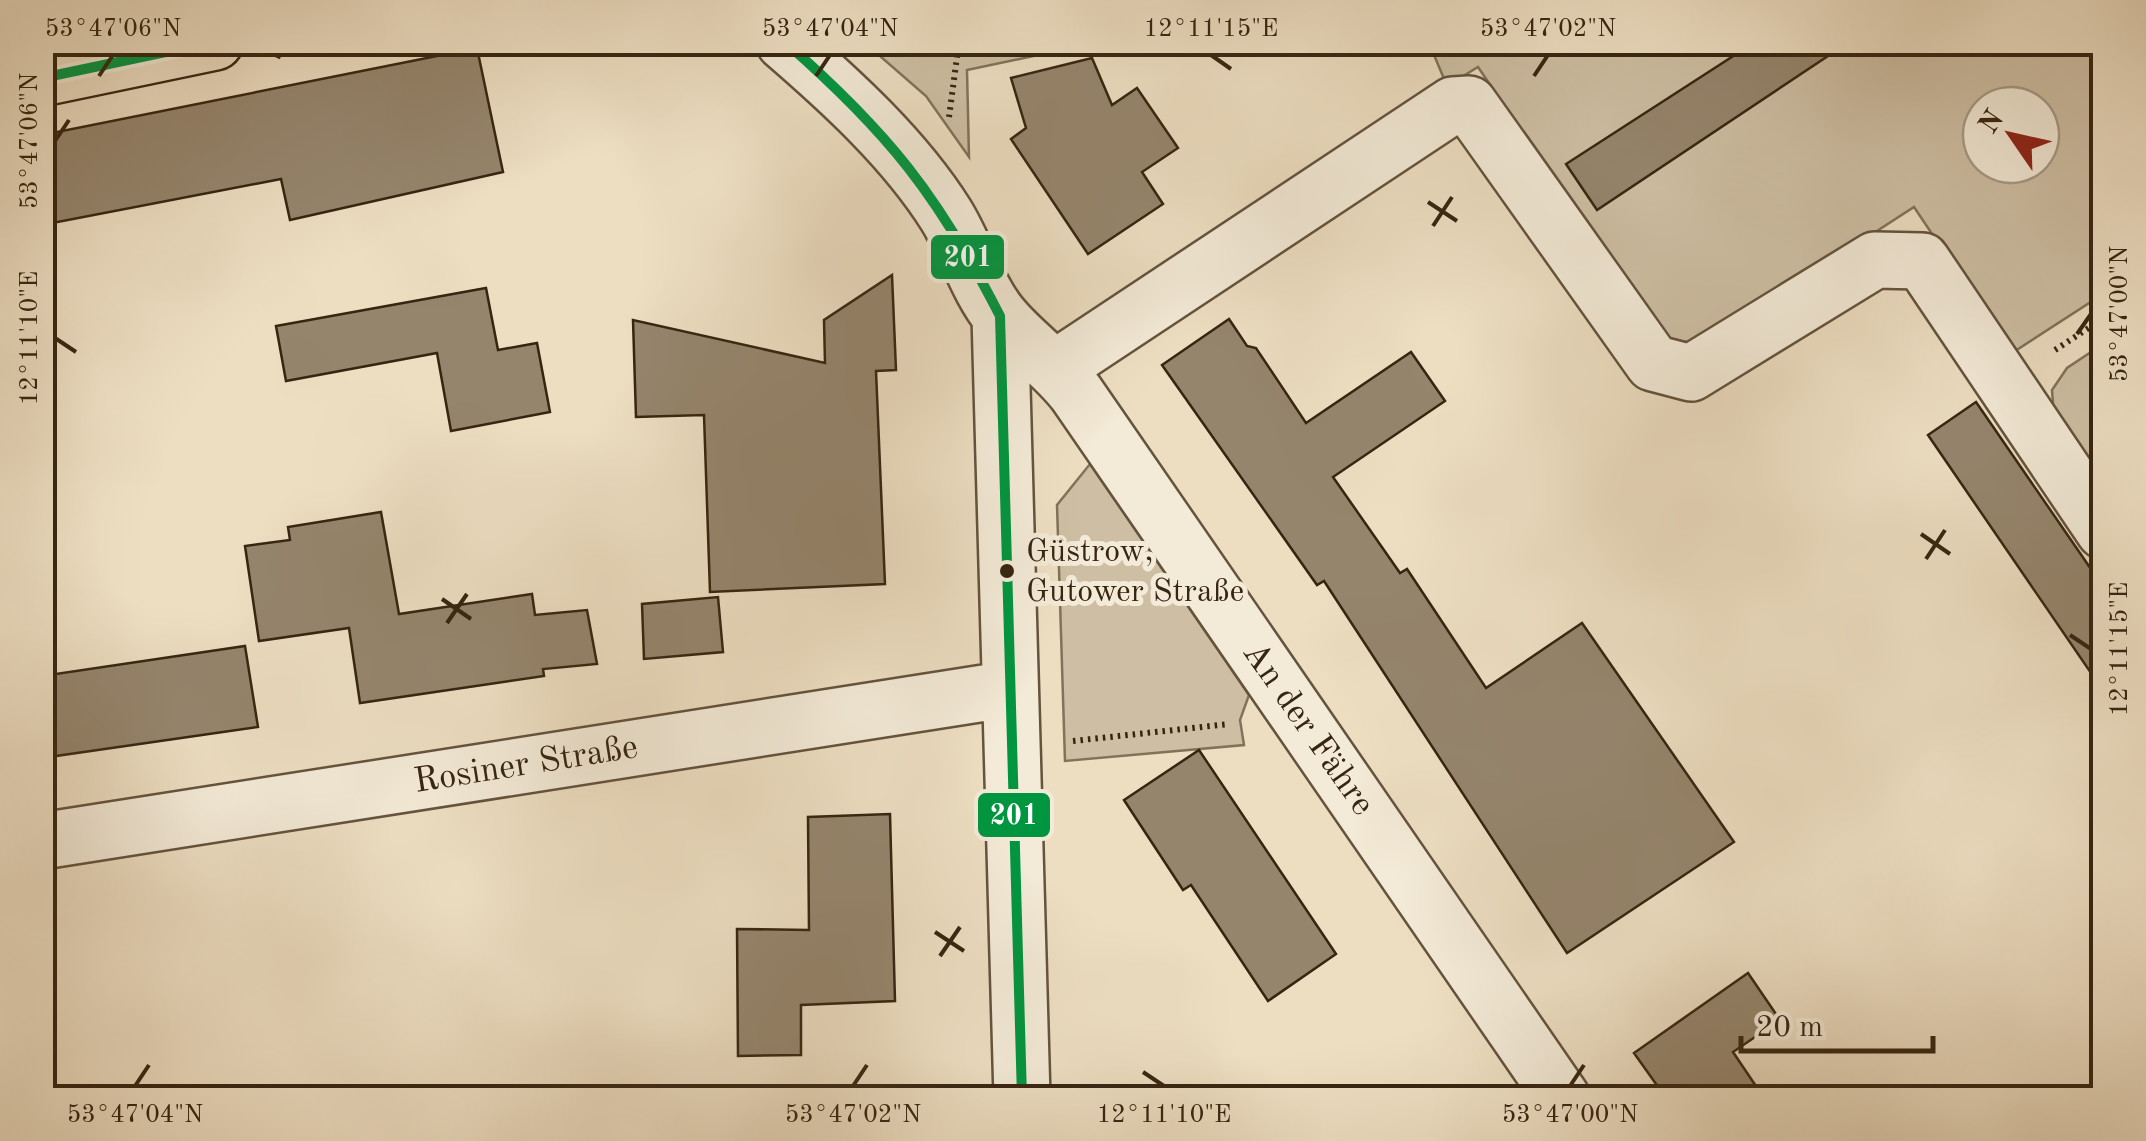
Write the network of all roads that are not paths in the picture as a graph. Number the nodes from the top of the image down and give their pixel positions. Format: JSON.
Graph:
{"nodes":[{"id":1,"x":215,"y":42,"type":"edge"},
{"id":2,"x":784,"y":42,"type":"edge"},
{"id":3,"x":42,"y":78,"type":"edge"},
{"id":4,"x":1000,"y":316,"type":"junction"},
{"id":5,"x":1056,"y":368,"type":"junction"},
{"id":6,"x":2104,"y":531,"type":"edge"},
{"id":7,"x":1010,"y":689,"type":"junction"},
{"id":8,"x":42,"y":841,"type":"edge"},
{"id":9,"x":1022,"y":1098,"type":"edge"},
{"id":10,"x":1562,"y":1098,"type":"edge"}],
"edges":[{"from":1,"to":3,"type":"main road"},
{"from":2,"to":4,"type":"street","name":"An der Fähre"},
{"from":4,"to":5,"type":"street","name":"An der Fähre"},
{"from":4,"to":7,"type":"street"},
{"from":5,"to":6,"type":"street"},
{"from":5,"to":10,"type":"street","name":"An der Fähre"},
{"from":7,"to":8,"type":"street","name":"Rosiner Straße"},
{"from":7,"to":9,"type":"street"}]}
